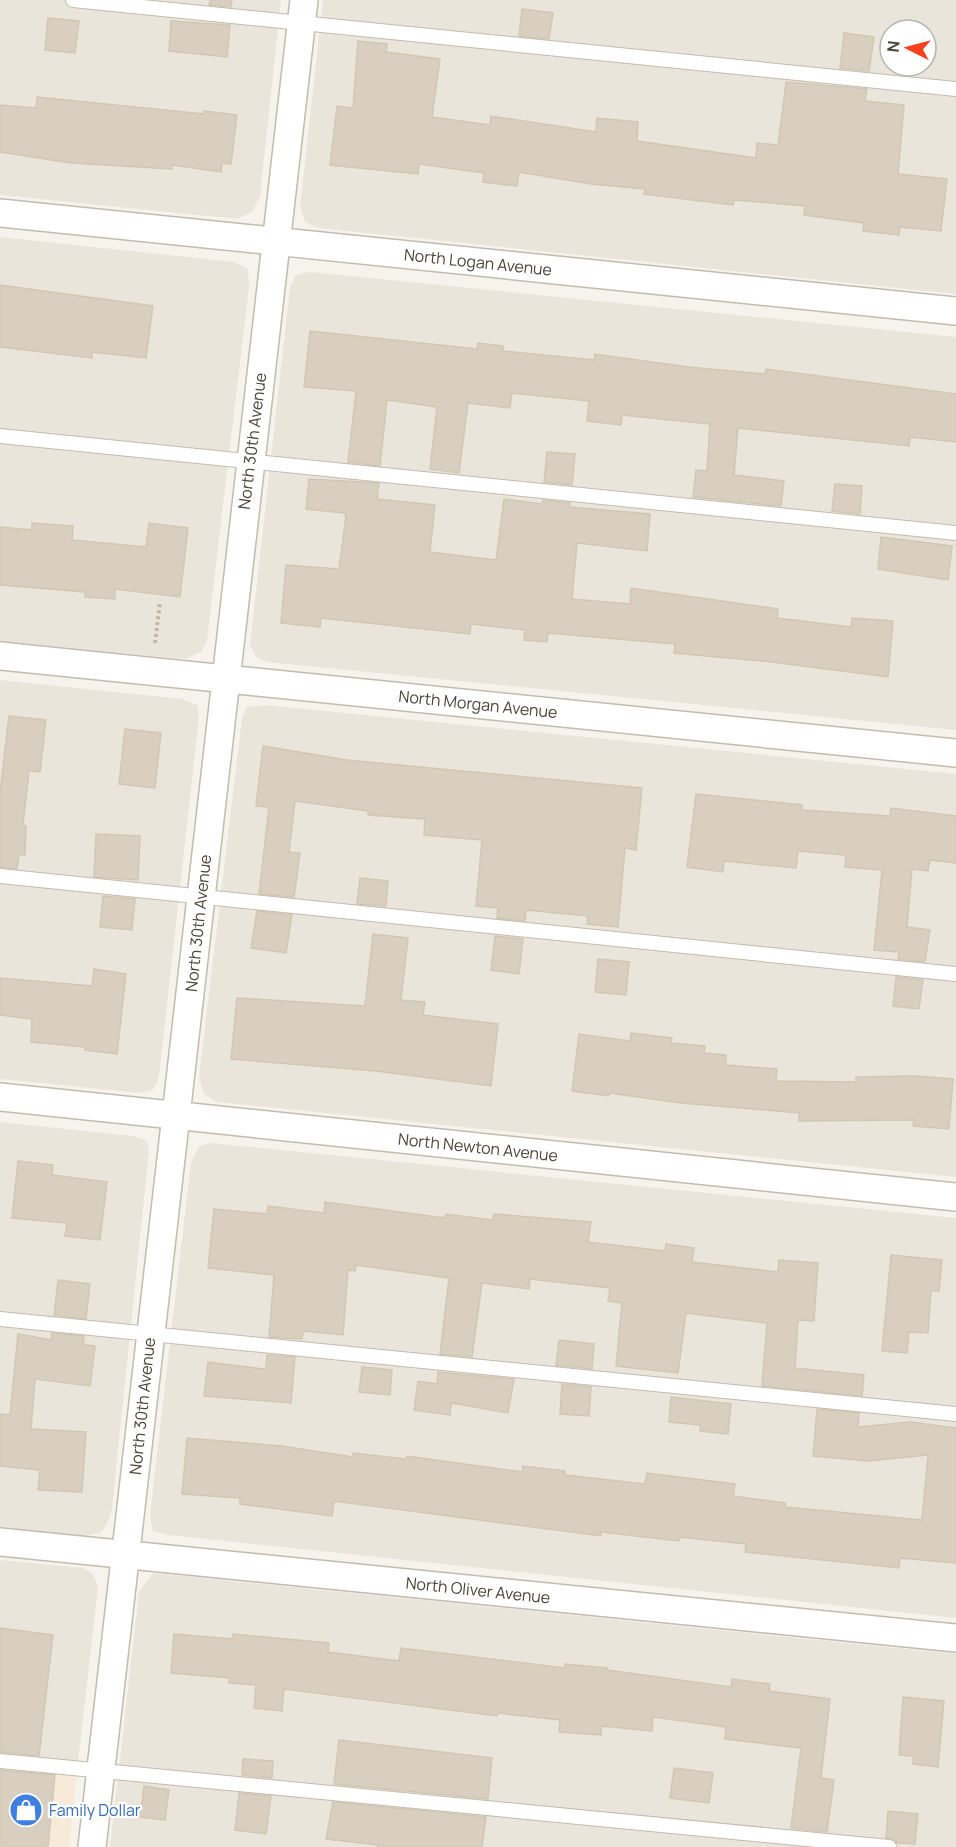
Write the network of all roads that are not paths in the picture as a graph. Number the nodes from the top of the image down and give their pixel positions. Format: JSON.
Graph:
{"nodes":[{"id":1,"x":72,"y":0,"type":"edge"},
{"id":2,"x":303,"y":12,"type":"edge"},
{"id":3,"x":956,"y":89,"type":"edge"},
{"id":4,"x":0,"y":213,"type":"edge"},
{"id":5,"x":274,"y":240,"type":"junction"},
{"id":6,"x":956,"y":311,"type":"edge"},
{"id":7,"x":0,"y":436,"type":"edge"},
{"id":8,"x":250,"y":461,"type":"junction"},
{"id":9,"x":956,"y":533,"type":"edge"},
{"id":10,"x":0,"y":656,"type":"edge"},
{"id":11,"x":224,"y":678,"type":"junction"},
{"id":12,"x":956,"y":753,"type":"edge"},
{"id":13,"x":0,"y":876,"type":"edge"},
{"id":14,"x":201,"y":897,"type":"junction"},
{"id":15,"x":956,"y":974,"type":"edge"},
{"id":16,"x":0,"y":1097,"type":"edge"},
{"id":17,"x":177,"y":1116,"type":"junction"},
{"id":18,"x":956,"y":1197,"type":"edge"},
{"id":19,"x":0,"y":1318,"type":"edge"},
{"id":20,"x":150,"y":1334,"type":"junction"},
{"id":21,"x":956,"y":1414,"type":"edge"},
{"id":22,"x":0,"y":1542,"type":"edge"},
{"id":23,"x":126,"y":1554,"type":"junction"},
{"id":24,"x":956,"y":1638,"type":"edge"},
{"id":25,"x":0,"y":1761,"type":"edge"},
{"id":26,"x":100,"y":1772,"type":"junction"},
{"id":27,"x":92,"y":1847,"type":"edge"},
{"id":28,"x":888,"y":1847,"type":"edge"}],
"edges":[{"from":1,"to":2,"type":"lane"},
{"from":2,"to":3,"type":"lane"},
{"from":2,"to":5,"type":"street","name":"North 30th Avenue"},
{"from":4,"to":5,"type":"street","name":"North Logan Avenue"},
{"from":5,"to":6,"type":"street","name":"North Logan Avenue"},
{"from":5,"to":8,"type":"street","name":"North 30th Avenue"},
{"from":7,"to":8,"type":"lane"},
{"from":8,"to":9,"type":"lane"},
{"from":8,"to":11,"type":"street","name":"North 30th Avenue"},
{"from":10,"to":11,"type":"street","name":"North Morgan Avenue"},
{"from":11,"to":12,"type":"street","name":"North Morgan Avenue"},
{"from":11,"to":14,"type":"street","name":"North 30th Avenue"},
{"from":13,"to":14,"type":"lane"},
{"from":14,"to":15,"type":"lane"},
{"from":14,"to":17,"type":"street","name":"North 30th Avenue"},
{"from":16,"to":17,"type":"street","name":"North Newton Avenue"},
{"from":17,"to":18,"type":"street","name":"North Newton Avenue"},
{"from":17,"to":20,"type":"street","name":"North 30th Avenue"},
{"from":19,"to":20,"type":"lane"},
{"from":20,"to":21,"type":"lane"},
{"from":20,"to":23,"type":"street","name":"North 30th Avenue"},
{"from":22,"to":23,"type":"street","name":"North Oliver Avenue"},
{"from":23,"to":24,"type":"street","name":"North Oliver Avenue"},
{"from":23,"to":26,"type":"street","name":"North 30th Avenue"},
{"from":25,"to":26,"type":"lane"},
{"from":26,"to":27,"type":"street","name":"North 30th Avenue"},
{"from":26,"to":28,"type":"lane"}]}
